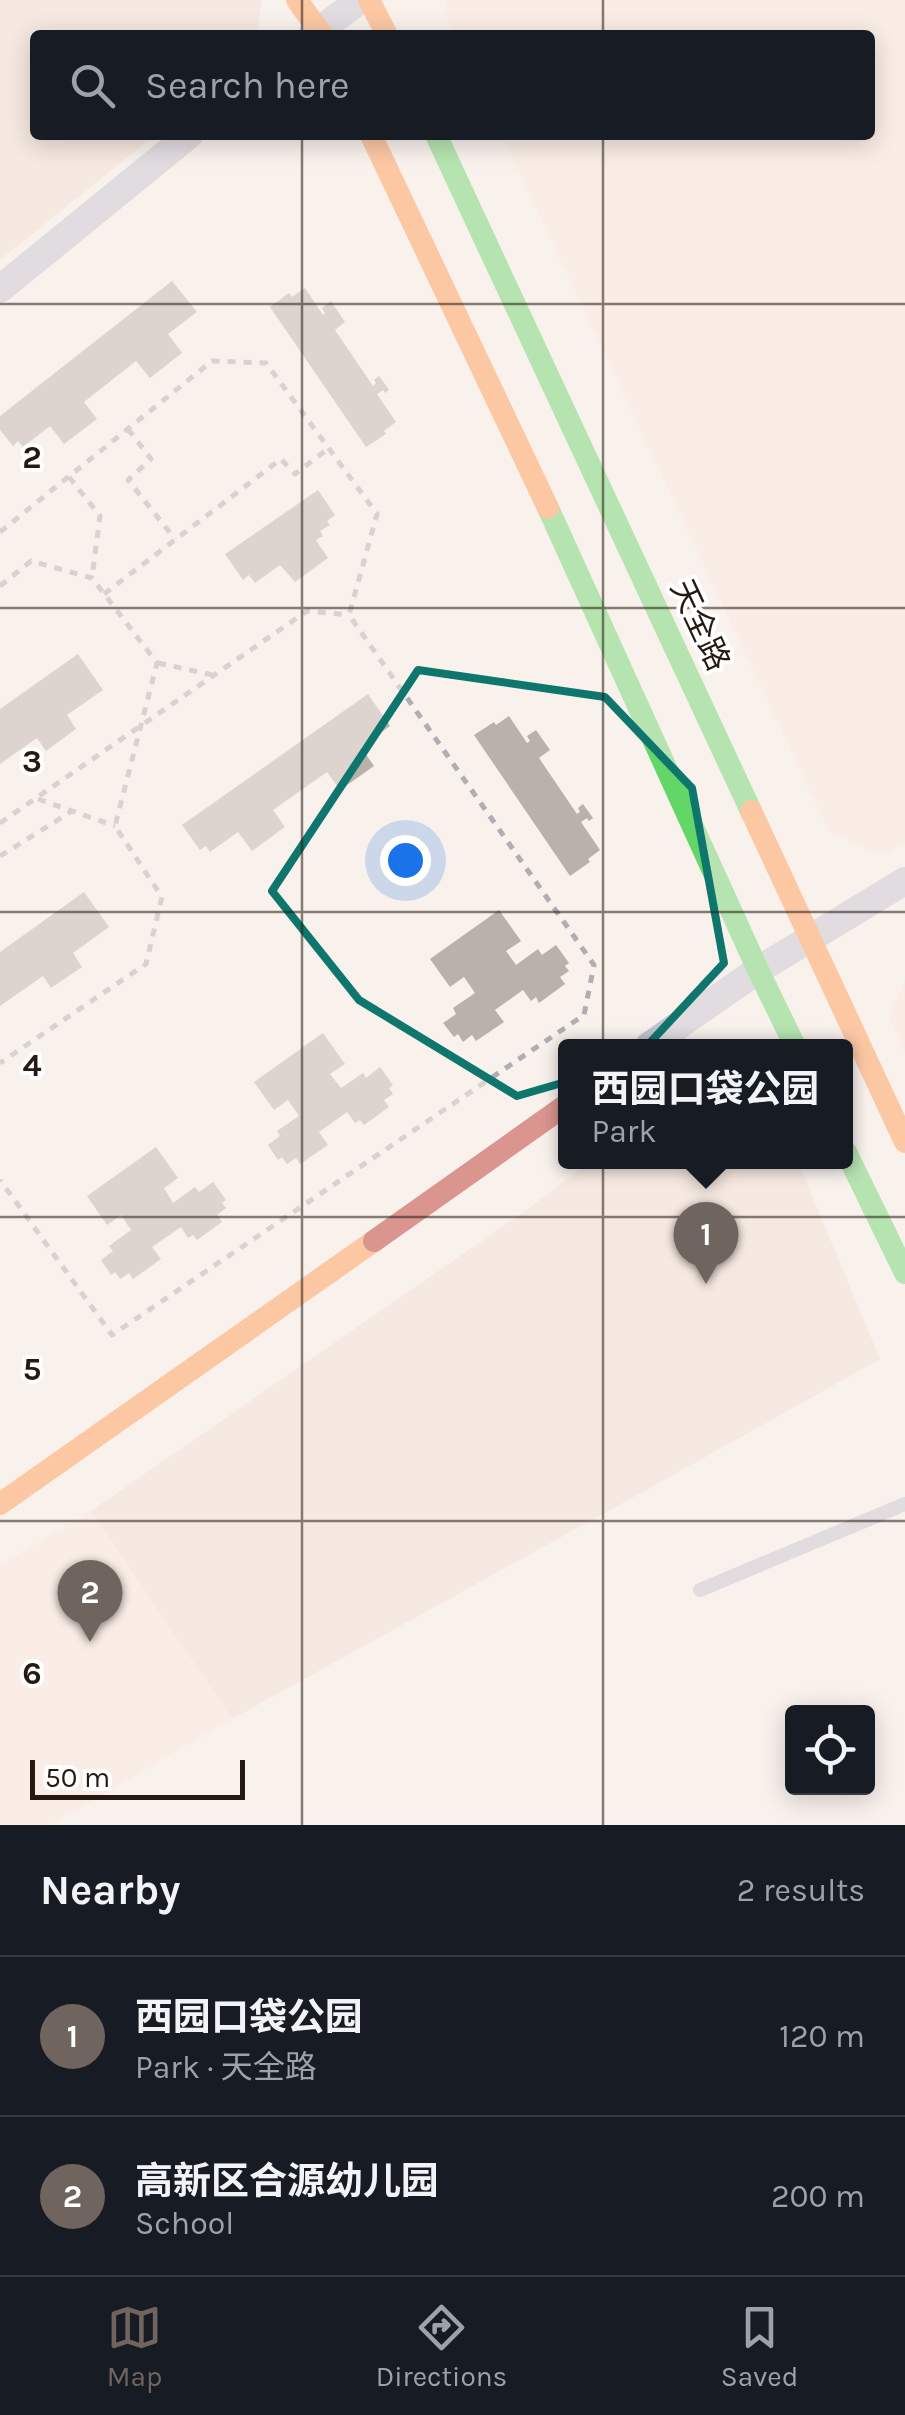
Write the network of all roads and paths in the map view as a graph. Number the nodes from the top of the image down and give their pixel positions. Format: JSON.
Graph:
{"nodes":[{"id":1,"x":297,"y":0,"type":"edge"},
{"id":2,"x":360,"y":0,"type":"edge"},
{"id":3,"x":369,"y":0,"type":"edge"},
{"id":4,"x":316,"y":30,"type":"edge"},
{"id":5,"x":322,"y":30,"type":"edge"},
{"id":6,"x":384,"y":30,"type":"edge"},
{"id":7,"x":184,"y":140,"type":"edge"},
{"id":8,"x":372,"y":140,"type":"edge"},
{"id":9,"x":438,"y":140,"type":"edge"},
{"id":10,"x":0,"y":289,"type":"edge"},
{"id":11,"x":128,"y":429,"type":"junction"},
{"id":12,"x":329,"y":448,"type":"junction"},
{"id":13,"x":69,"y":476,"type":"junction"},
{"id":14,"x":0,"y":532,"type":"edge"},
{"id":15,"x":176,"y":539,"type":"junction"},
{"id":16,"x":92,"y":578,"type":"junction"},
{"id":17,"x":0,"y":586,"type":"edge"},
{"id":18,"x":104,"y":594,"type":"junction"},
{"id":19,"x":349,"y":614,"type":"junction"},
{"id":20,"x":157,"y":663,"type":"junction"},
{"id":21,"x":214,"y":675,"type":"junction"},
{"id":22,"x":142,"y":724,"type":"junction"},
{"id":23,"x":36,"y":798,"type":"junction"},
{"id":24,"x":72,"y":811,"type":"junction"},
{"id":25,"x":0,"y":823,"type":"edge"},
{"id":26,"x":115,"y":826,"type":"junction"},
{"id":27,"x":0,"y":856,"type":"edge"},
{"id":28,"x":905,"y":881,"type":"edge"},
{"id":29,"x":810,"y":940,"type":"junction"},
{"id":30,"x":758,"y":970,"type":"junction"},
{"id":31,"x":659,"y":1039,"type":"edge"},
{"id":32,"x":792,"y":1039,"type":"edge"},
{"id":33,"x":0,"y":1063,"type":"edge"},
{"id":34,"x":558,"y":1111,"type":"edge"},
{"id":35,"x":905,"y":1142,"type":"edge"},
{"id":36,"x":853,"y":1166,"type":"edge"},
{"id":37,"x":0,"y":1180,"type":"edge"},
{"id":38,"x":905,"y":1274,"type":"edge"},
{"id":39,"x":0,"y":1504,"type":"edge"},
{"id":40,"x":905,"y":1504,"type":"edge"},
{"id":41,"x":700,"y":1590,"type":"dead end"}],
"edges":[{"from":1,"to":4,"type":"street"},
{"from":2,"to":5,"type":"street"},
{"from":3,"to":6,"type":"street"},
{"from":7,"to":10,"type":"street"},
{"from":8,"to":30,"type":"street"},
{"from":9,"to":29,"type":"street","name":"天全路"},
{"from":11,"to":12,"type":"path"},
{"from":11,"to":13,"type":"path"},
{"from":11,"to":15,"type":"path"},
{"from":12,"to":15,"type":"path"},
{"from":12,"to":19,"type":"path"},
{"from":13,"to":14,"type":"path"},
{"from":13,"to":16,"type":"path"},
{"from":15,"to":18,"type":"path"},
{"from":16,"to":17,"type":"path"},
{"from":16,"to":18,"type":"path"},
{"from":18,"to":20,"type":"path"},
{"from":19,"to":21,"type":"path"},
{"from":19,"to":37,"type":"path"},
{"from":20,"to":21,"type":"path"},
{"from":20,"to":22,"type":"path"},
{"from":21,"to":22,"type":"path"},
{"from":22,"to":23,"type":"path"},
{"from":22,"to":26,"type":"path"},
{"from":23,"to":24,"type":"path"},
{"from":23,"to":25,"type":"path"},
{"from":24,"to":26,"type":"path"},
{"from":24,"to":27,"type":"path"},
{"from":26,"to":33,"type":"path"},
{"from":28,"to":29,"type":"street"},
{"from":29,"to":30,"type":"street"},
{"from":29,"to":35,"type":"street","name":"天全路"},
{"from":30,"to":31,"type":"street"},
{"from":30,"to":32,"type":"street"},
{"from":34,"to":39,"type":"street"},
{"from":36,"to":38,"type":"street"},
{"from":40,"to":41,"type":"lane"}]}
